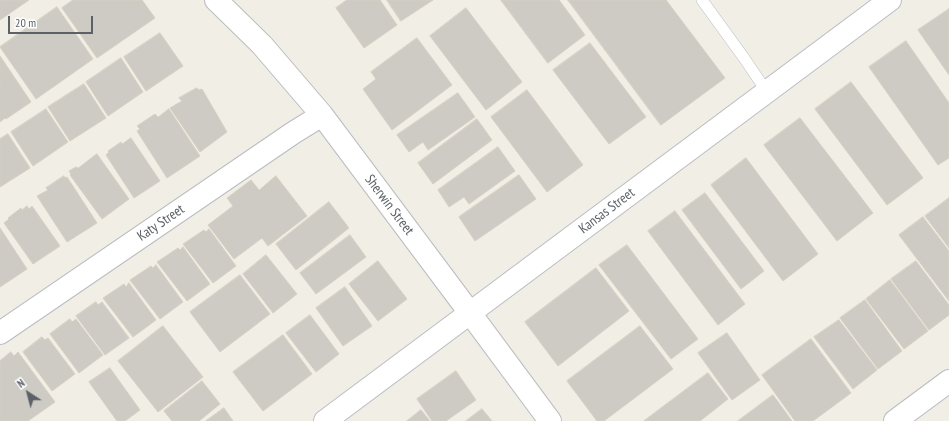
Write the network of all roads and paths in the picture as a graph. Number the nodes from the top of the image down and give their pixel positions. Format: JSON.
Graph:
{"nodes":[{"id":1,"x":216,"y":0,"type":"edge"},
{"id":2,"x":702,"y":0,"type":"edge"},
{"id":3,"x":890,"y":0,"type":"edge"},
{"id":4,"x":767,"y":92,"type":"junction"},
{"id":5,"x":322,"y":115,"type":"junction"},
{"id":6,"x":470,"y":313,"type":"junction"},
{"id":7,"x":0,"y":333,"type":"edge"},
{"id":8,"x":949,"y":381,"type":"edge"},
{"id":9,"x":325,"y":421,"type":"edge"},
{"id":10,"x":550,"y":421,"type":"edge"},
{"id":11,"x":895,"y":421,"type":"edge"}],
"edges":[{"from":1,"to":5,"type":"street","name":"Sherwin Street"},
{"from":2,"to":4,"type":"lane"},
{"from":3,"to":4,"type":"street","name":"Kansas Street"},
{"from":4,"to":6,"type":"street","name":"Kansas Street"},
{"from":5,"to":6,"type":"street","name":"Sherwin Street"},
{"from":5,"to":7,"type":"street","name":"Katy Street"},
{"from":6,"to":9,"type":"street","name":"Kansas Street"},
{"from":6,"to":10,"type":"street","name":"Sherwin Street"},
{"from":8,"to":11,"type":"street"}]}
